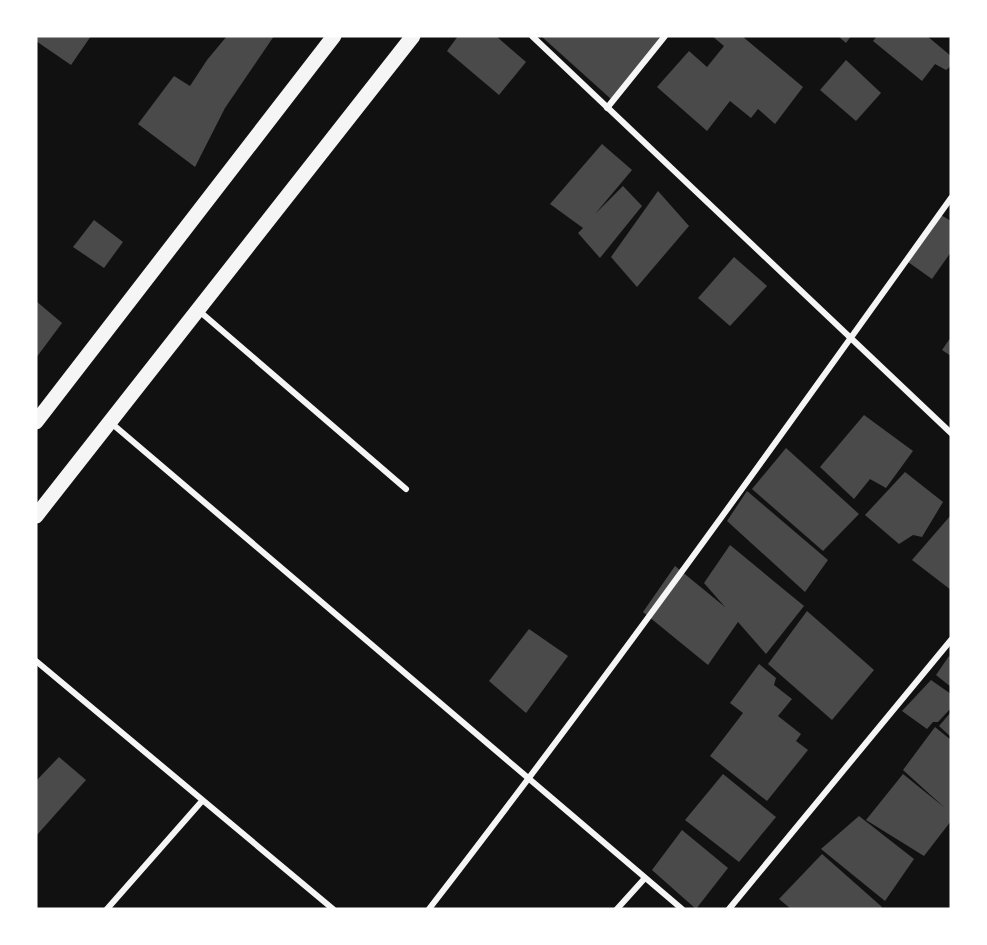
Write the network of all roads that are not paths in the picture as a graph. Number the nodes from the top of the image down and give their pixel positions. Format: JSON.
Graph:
{"nodes":[{"id":1,"x":334,"y":36,"type":"edge"},
{"id":2,"x":412,"y":36,"type":"edge"},
{"id":3,"x":532,"y":36,"type":"edge"},
{"id":4,"x":665,"y":36,"type":"edge"},
{"id":5,"x":607,"y":108,"type":"junction"},
{"id":6,"x":951,"y":198,"type":"edge"},
{"id":7,"x":198,"y":310,"type":"junction"},
{"id":8,"x":852,"y":338,"type":"junction"},
{"id":9,"x":37,"y":419,"type":"edge"},
{"id":10,"x":110,"y":422,"type":"junction"},
{"id":11,"x":951,"y":433,"type":"edge"},
{"id":12,"x":406,"y":489,"type":"dead end"},
{"id":13,"x":36,"y":516,"type":"edge"},
{"id":14,"x":951,"y":640,"type":"edge"},
{"id":15,"x":36,"y":661,"type":"edge"},
{"id":16,"x":529,"y":780,"type":"junction"},
{"id":17,"x":202,"y":801,"type":"junction"},
{"id":18,"x":645,"y":878,"type":"junction"},
{"id":19,"x":107,"y":909,"type":"edge"},
{"id":20,"x":333,"y":909,"type":"edge"},
{"id":21,"x":429,"y":909,"type":"edge"},
{"id":22,"x":618,"y":909,"type":"edge"},
{"id":23,"x":682,"y":909,"type":"edge"},
{"id":24,"x":729,"y":909,"type":"edge"}],
"edges":[{"from":1,"to":9,"type":"main road"},
{"from":2,"to":7,"type":"main road"},
{"from":3,"to":5,"type":"street"},
{"from":4,"to":5,"type":"street"},
{"from":5,"to":8,"type":"street"},
{"from":6,"to":8,"type":"street"},
{"from":7,"to":10,"type":"main road"},
{"from":7,"to":12,"type":"street"},
{"from":8,"to":11,"type":"street"},
{"from":8,"to":16,"type":"street"},
{"from":10,"to":13,"type":"main road"},
{"from":10,"to":16,"type":"street"},
{"from":14,"to":24,"type":"street"},
{"from":15,"to":17,"type":"street"},
{"from":16,"to":18,"type":"street"},
{"from":16,"to":21,"type":"street"},
{"from":17,"to":19,"type":"street"},
{"from":17,"to":20,"type":"street"},
{"from":18,"to":22,"type":"street"},
{"from":18,"to":23,"type":"street"}]}
